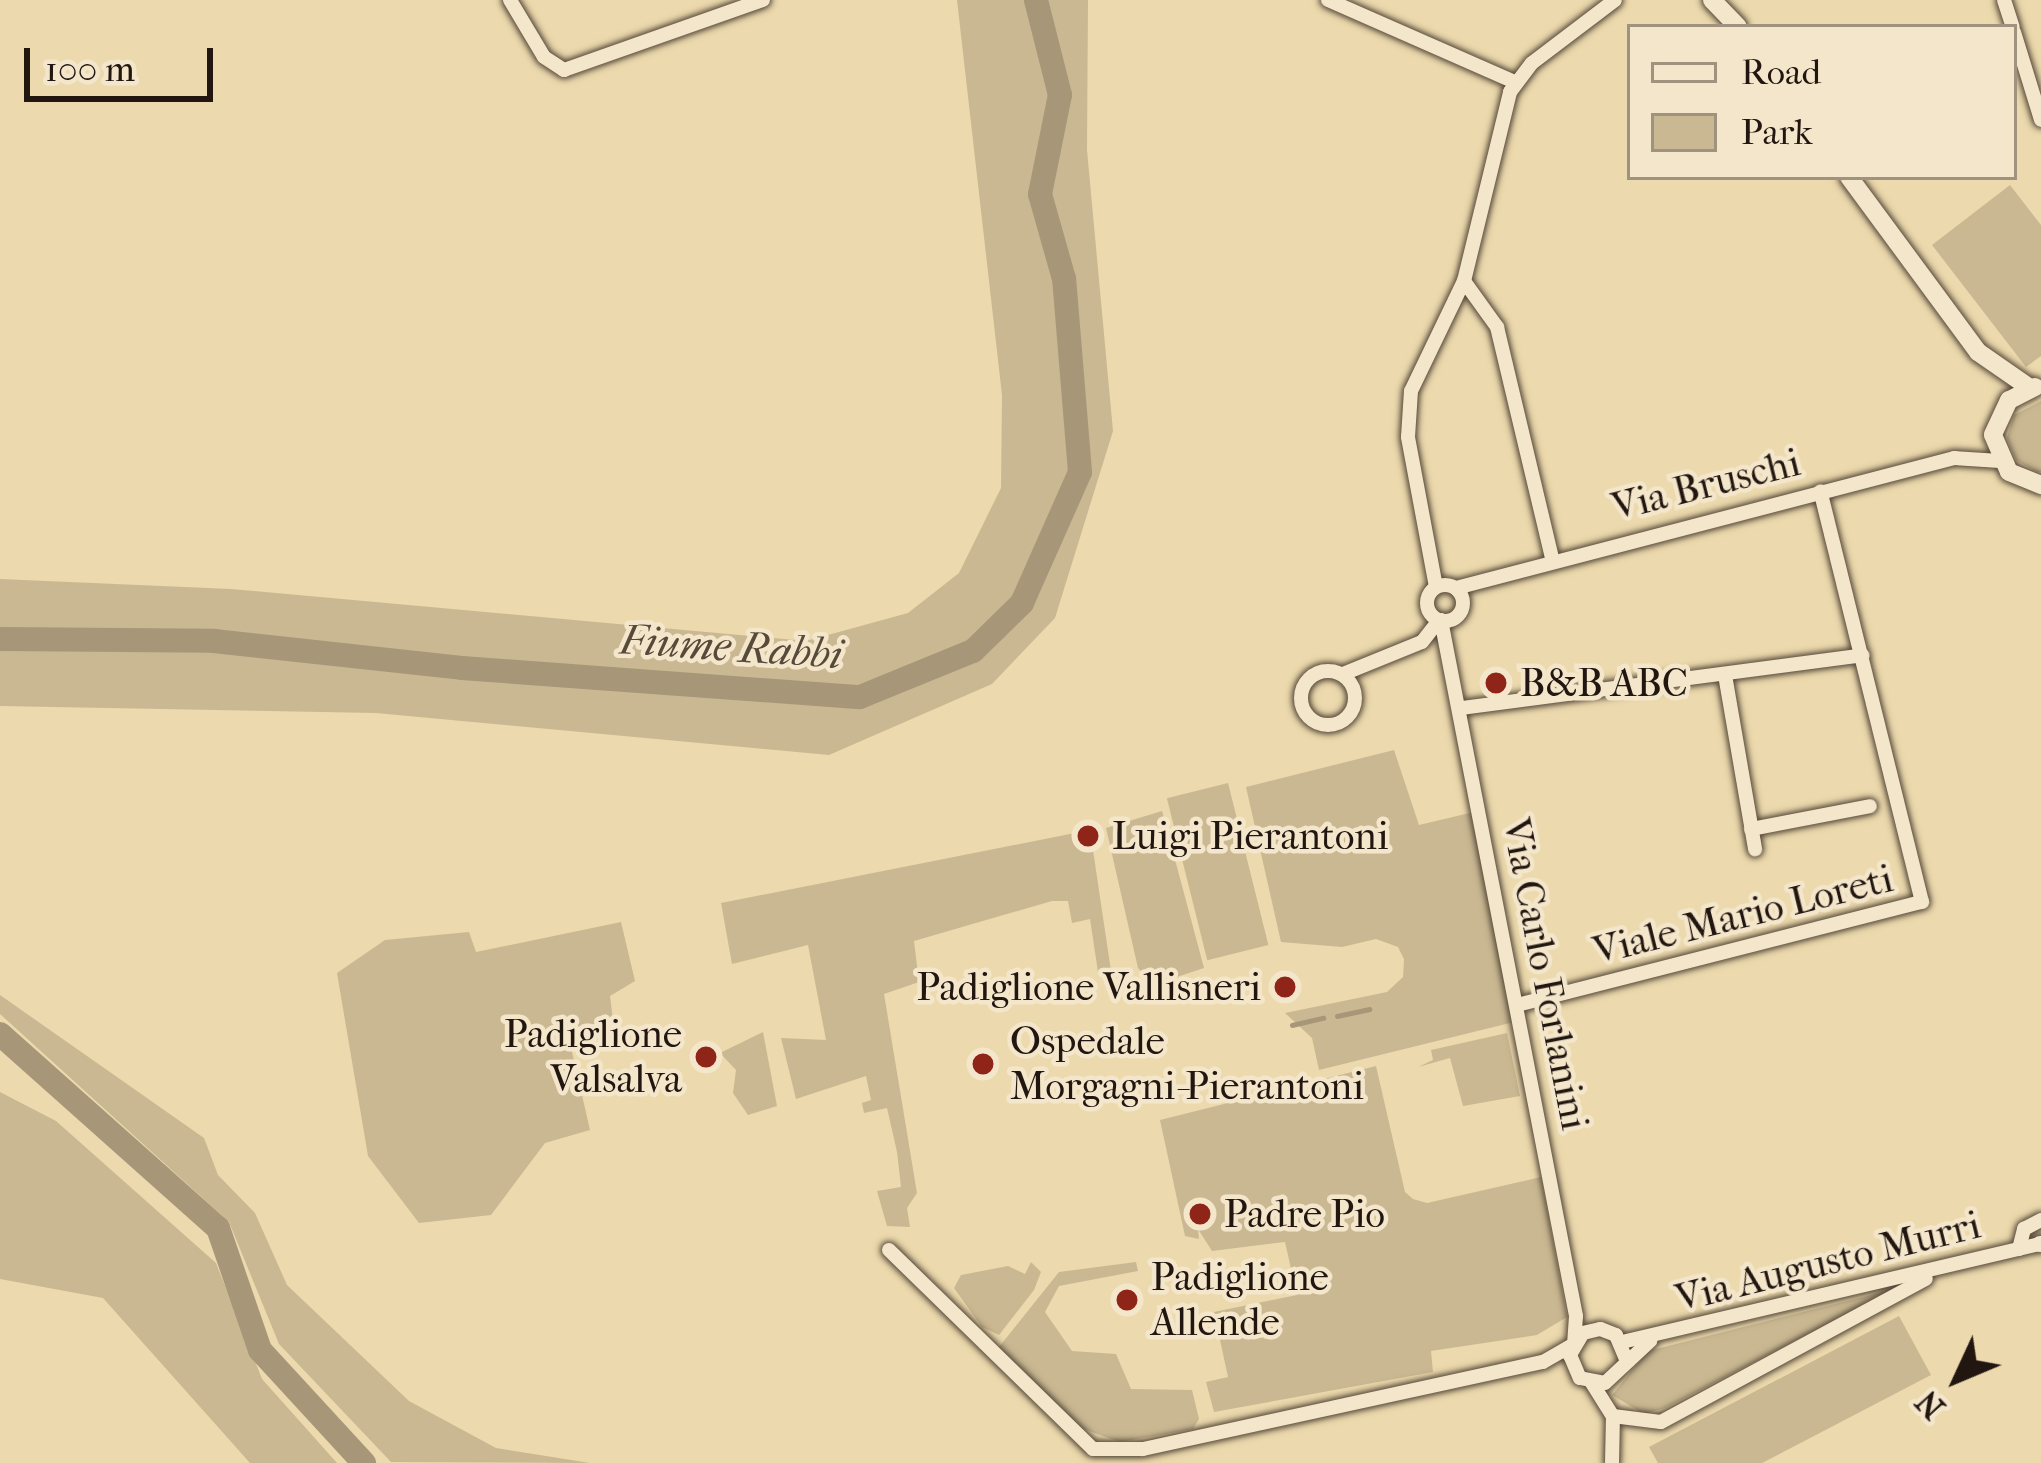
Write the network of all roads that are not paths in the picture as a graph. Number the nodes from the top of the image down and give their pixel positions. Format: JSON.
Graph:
{"nodes":[{"id":1,"x":510,"y":0,"type":"edge"},
{"id":2,"x":764,"y":0,"type":"edge"},
{"id":3,"x":1328,"y":0,"type":"edge"},
{"id":4,"x":1615,"y":0,"type":"edge"},
{"id":5,"x":1712,"y":0,"type":"edge"},
{"id":6,"x":1735,"y":24,"type":"edge"},
{"id":7,"x":2017,"y":42,"type":"edge"},
{"id":8,"x":1516,"y":82,"type":"junction"},
{"id":9,"x":2040,"y":114,"type":"edge"},
{"id":10,"x":1851,"y":180,"type":"edge"},
{"id":11,"x":1464,"y":281,"type":"junction"},
{"id":12,"x":1484,"y":308,"type":"junction"},
{"id":13,"x":1453,"y":309,"type":"junction"},
{"id":14,"x":1964,"y":334,"type":"junction"},
{"id":15,"x":2036,"y":387,"type":"edge"},
{"id":16,"x":2001,"y":409,"type":"junction"},
{"id":17,"x":1994,"y":434,"type":"junction"},
{"id":18,"x":1954,"y":458,"type":"junction"},
{"id":19,"x":2000,"y":460,"type":"junction"},
{"id":20,"x":2041,"y":485,"type":"edge"},
{"id":21,"x":1820,"y":491,"type":"junction"},
{"id":22,"x":1552,"y":558,"type":"junction"},
{"id":23,"x":1477,"y":586,"type":"junction"},
{"id":24,"x":1436,"y":587,"type":"junction"},
{"id":25,"x":1456,"y":588,"type":"junction"},
{"id":26,"x":1446,"y":615,"type":"junction"},
{"id":27,"x":1863,"y":655,"type":"junction"},
{"id":28,"x":1379,"y":658,"type":"junction"},
{"id":29,"x":1343,"y":674,"type":"junction"},
{"id":30,"x":1725,"y":675,"type":"junction"},
{"id":31,"x":1354,"y":687,"type":"junction"},
{"id":32,"x":1462,"y":708,"type":"junction"},
{"id":33,"x":1870,"y":806,"type":"dead end"},
{"id":34,"x":1751,"y":829,"type":"junction"},
{"id":35,"x":1754,"y":848,"type":"dead end"},
{"id":36,"x":1517,"y":1005,"type":"junction"},
{"id":37,"x":2041,"y":1220,"type":"edge"},
{"id":38,"x":2041,"y":1244,"type":"edge"},
{"id":39,"x":2019,"y":1249,"type":"junction"},
{"id":40,"x":889,"y":1250,"type":"dead end"},
{"id":41,"x":1941,"y":1271,"type":"junction"},
{"id":42,"x":1578,"y":1340,"type":"junction"},
{"id":43,"x":1653,"y":1340,"type":"junction"},
{"id":44,"x":1622,"y":1342,"type":"junction"},
{"id":45,"x":1552,"y":1357,"type":"junction"},
{"id":46,"x":1626,"y":1359,"type":"junction"},
{"id":47,"x":1571,"y":1360,"type":"junction"},
{"id":48,"x":1599,"y":1383,"type":"junction"},
{"id":49,"x":1609,"y":1410,"type":"junction"},
{"id":50,"x":1612,"y":1463,"type":"edge"}],
"edges":[{"from":1,"to":2,"type":"street"},
{"from":3,"to":8,"type":"street"},
{"from":4,"to":8,"type":"street"},
{"from":5,"to":6,"type":"main road"},
{"from":7,"to":9,"type":"street"},
{"from":8,"to":11,"type":"street"},
{"from":10,"to":14,"type":"main road"},
{"from":11,"to":12,"type":"street"},
{"from":11,"to":13,"type":"street"},
{"from":12,"to":13,"type":"street"},
{"from":12,"to":22,"type":"street"},
{"from":13,"to":24,"type":"street"},
{"from":14,"to":15,"type":"main road"},
{"from":14,"to":16,"type":"main road"},
{"from":15,"to":16,"type":"main road"},
{"from":16,"to":17,"type":"main road"},
{"from":17,"to":18,"type":"street","name":"Via Bruschi"},
{"from":17,"to":19,"type":"main road"},
{"from":18,"to":19,"type":"street","name":"Via Bruschi"},
{"from":18,"to":21,"type":"street","name":"Via Bruschi"},
{"from":19,"to":20,"type":"main road"},
{"from":21,"to":22,"type":"street","name":"Via Bruschi"},
{"from":21,"to":27,"type":"street","name":"Viale Mario Loreti"},
{"from":22,"to":23,"type":"street","name":"Via Bruschi"},
{"from":23,"to":25,"type":"street","name":"Via Bruschi"},
{"from":23,"to":26,"type":"street"},
{"from":24,"to":25,"type":"street","name":"Via Bruschi"},
{"from":24,"to":26,"type":"street"},
{"from":25,"to":26,"type":"street","name":"Via Carlo Forlanini"},
{"from":26,"to":28,"type":"street"},
{"from":26,"to":32,"type":"street","name":"Via Carlo Forlanini"},
{"from":27,"to":30,"type":"street"},
{"from":27,"to":36,"type":"street","name":"Viale Mario Loreti"},
{"from":28,"to":29,"type":"street"},
{"from":28,"to":31,"type":"street"},
{"from":29,"to":31,"type":"street"},
{"from":29,"to":31,"type":"street"},
{"from":30,"to":32,"type":"street"},
{"from":30,"to":34,"type":"street"},
{"from":32,"to":36,"type":"street","name":"Via Carlo Forlanini"},
{"from":33,"to":34,"type":"street"},
{"from":34,"to":35,"type":"street"},
{"from":36,"to":42,"type":"street","name":"Via Carlo Forlanini"},
{"from":37,"to":39,"type":"street","name":"Via Augusto Murri"},
{"from":38,"to":39,"type":"street","name":"Via Augusto Murri"},
{"from":39,"to":41,"type":"street","name":"Via Augusto Murri"},
{"from":40,"to":45,"type":"street"},
{"from":41,"to":43,"type":"street","name":"Via Augusto Murri"},
{"from":41,"to":49,"type":"street"},
{"from":42,"to":44,"type":"street"},
{"from":42,"to":45,"type":"street"},
{"from":42,"to":47,"type":"street"},
{"from":43,"to":44,"type":"street"},
{"from":43,"to":46,"type":"street"},
{"from":44,"to":46,"type":"street"},
{"from":45,"to":47,"type":"street"},
{"from":46,"to":48,"type":"street"},
{"from":47,"to":48,"type":"street"},
{"from":48,"to":49,"type":"street"},
{"from":49,"to":50,"type":"street"}]}
